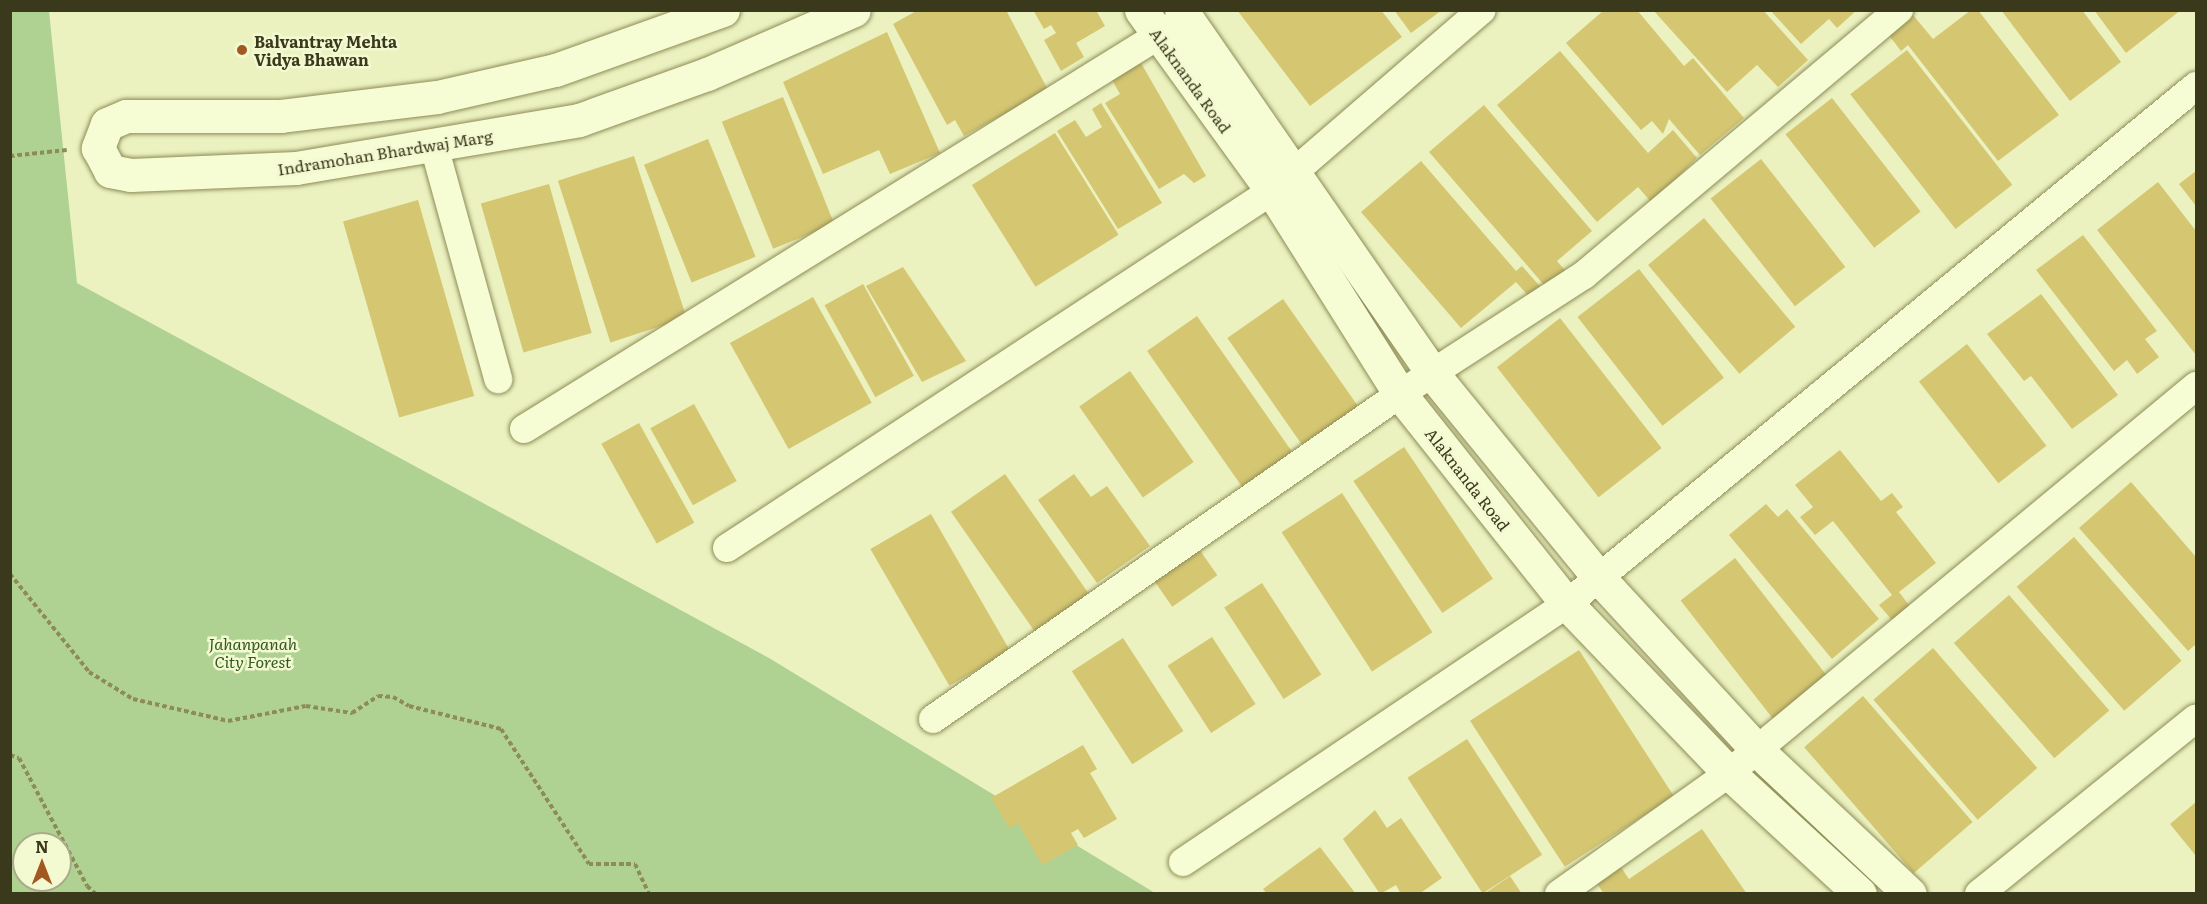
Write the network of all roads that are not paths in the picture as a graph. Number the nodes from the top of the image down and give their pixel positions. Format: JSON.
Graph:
{"nodes":[{"id":1,"x":723,"y":10,"type":"edge"},
{"id":2,"x":854,"y":10,"type":"edge"},
{"id":3,"x":1482,"y":10,"type":"edge"},
{"id":4,"x":1899,"y":10,"type":"edge"},
{"id":5,"x":1189,"y":13,"type":"edge"},
{"id":6,"x":1150,"y":23,"type":"edge"},
{"id":7,"x":2196,"y":86,"type":"edge"},
{"id":8,"x":434,"y":146,"type":"junction"},
{"id":9,"x":1282,"y":183,"type":"junction"},
{"id":10,"x":1432,"y":373,"type":"junction"},
{"id":11,"x":498,"y":379,"type":"dead end"},
{"id":12,"x":2196,"y":386,"type":"edge"},
{"id":13,"x":1400,"y":394,"type":"junction"},
{"id":14,"x":524,"y":429,"type":"dead end"},
{"id":15,"x":727,"y":549,"type":"dead end"},
{"id":16,"x":1599,"y":578,"type":"junction"},
{"id":17,"x":1567,"y":603,"type":"junction"},
{"id":18,"x":2196,"y":718,"type":"edge"},
{"id":19,"x":933,"y":719,"type":"dead end"},
{"id":20,"x":1757,"y":750,"type":"junction"},
{"id":21,"x":1729,"y":773,"type":"junction"},
{"id":22,"x":1183,"y":862,"type":"dead end"},
{"id":23,"x":1559,"y":894,"type":"edge"},
{"id":24,"x":1860,"y":894,"type":"edge"},
{"id":25,"x":1911,"y":894,"type":"edge"},
{"id":26,"x":1979,"y":894,"type":"edge"}],
"edges":[{"from":1,"to":8,"type":"street","name":"Indramohan Bhardwaj Marg"},
{"from":2,"to":8,"type":"street","name":"Indramohan Bhardwaj Marg"},
{"from":3,"to":9,"type":"street"},
{"from":4,"to":10,"type":"street"},
{"from":5,"to":6,"type":"street"},
{"from":5,"to":9,"type":"street"},
{"from":6,"to":9,"type":"street","name":"Alaknanda Road"},
{"from":6,"to":14,"type":"street"},
{"from":7,"to":16,"type":"street"},
{"from":8,"to":11,"type":"street"},
{"from":9,"to":10,"type":"street"},
{"from":9,"to":13,"type":"street","name":"Alaknanda Road"},
{"from":9,"to":15,"type":"street"},
{"from":10,"to":13,"type":"street"},
{"from":10,"to":16,"type":"street"},
{"from":12,"to":20,"type":"street"},
{"from":13,"to":17,"type":"street","name":"Alaknanda Road"},
{"from":13,"to":19,"type":"street"},
{"from":16,"to":17,"type":"street"},
{"from":16,"to":20,"type":"street"},
{"from":17,"to":21,"type":"street","name":"Alaknanda Road"},
{"from":17,"to":22,"type":"street"},
{"from":18,"to":26,"type":"street"},
{"from":20,"to":21,"type":"street"},
{"from":20,"to":25,"type":"street"},
{"from":21,"to":23,"type":"street"},
{"from":21,"to":24,"type":"street","name":"Alaknanda Road"}]}
